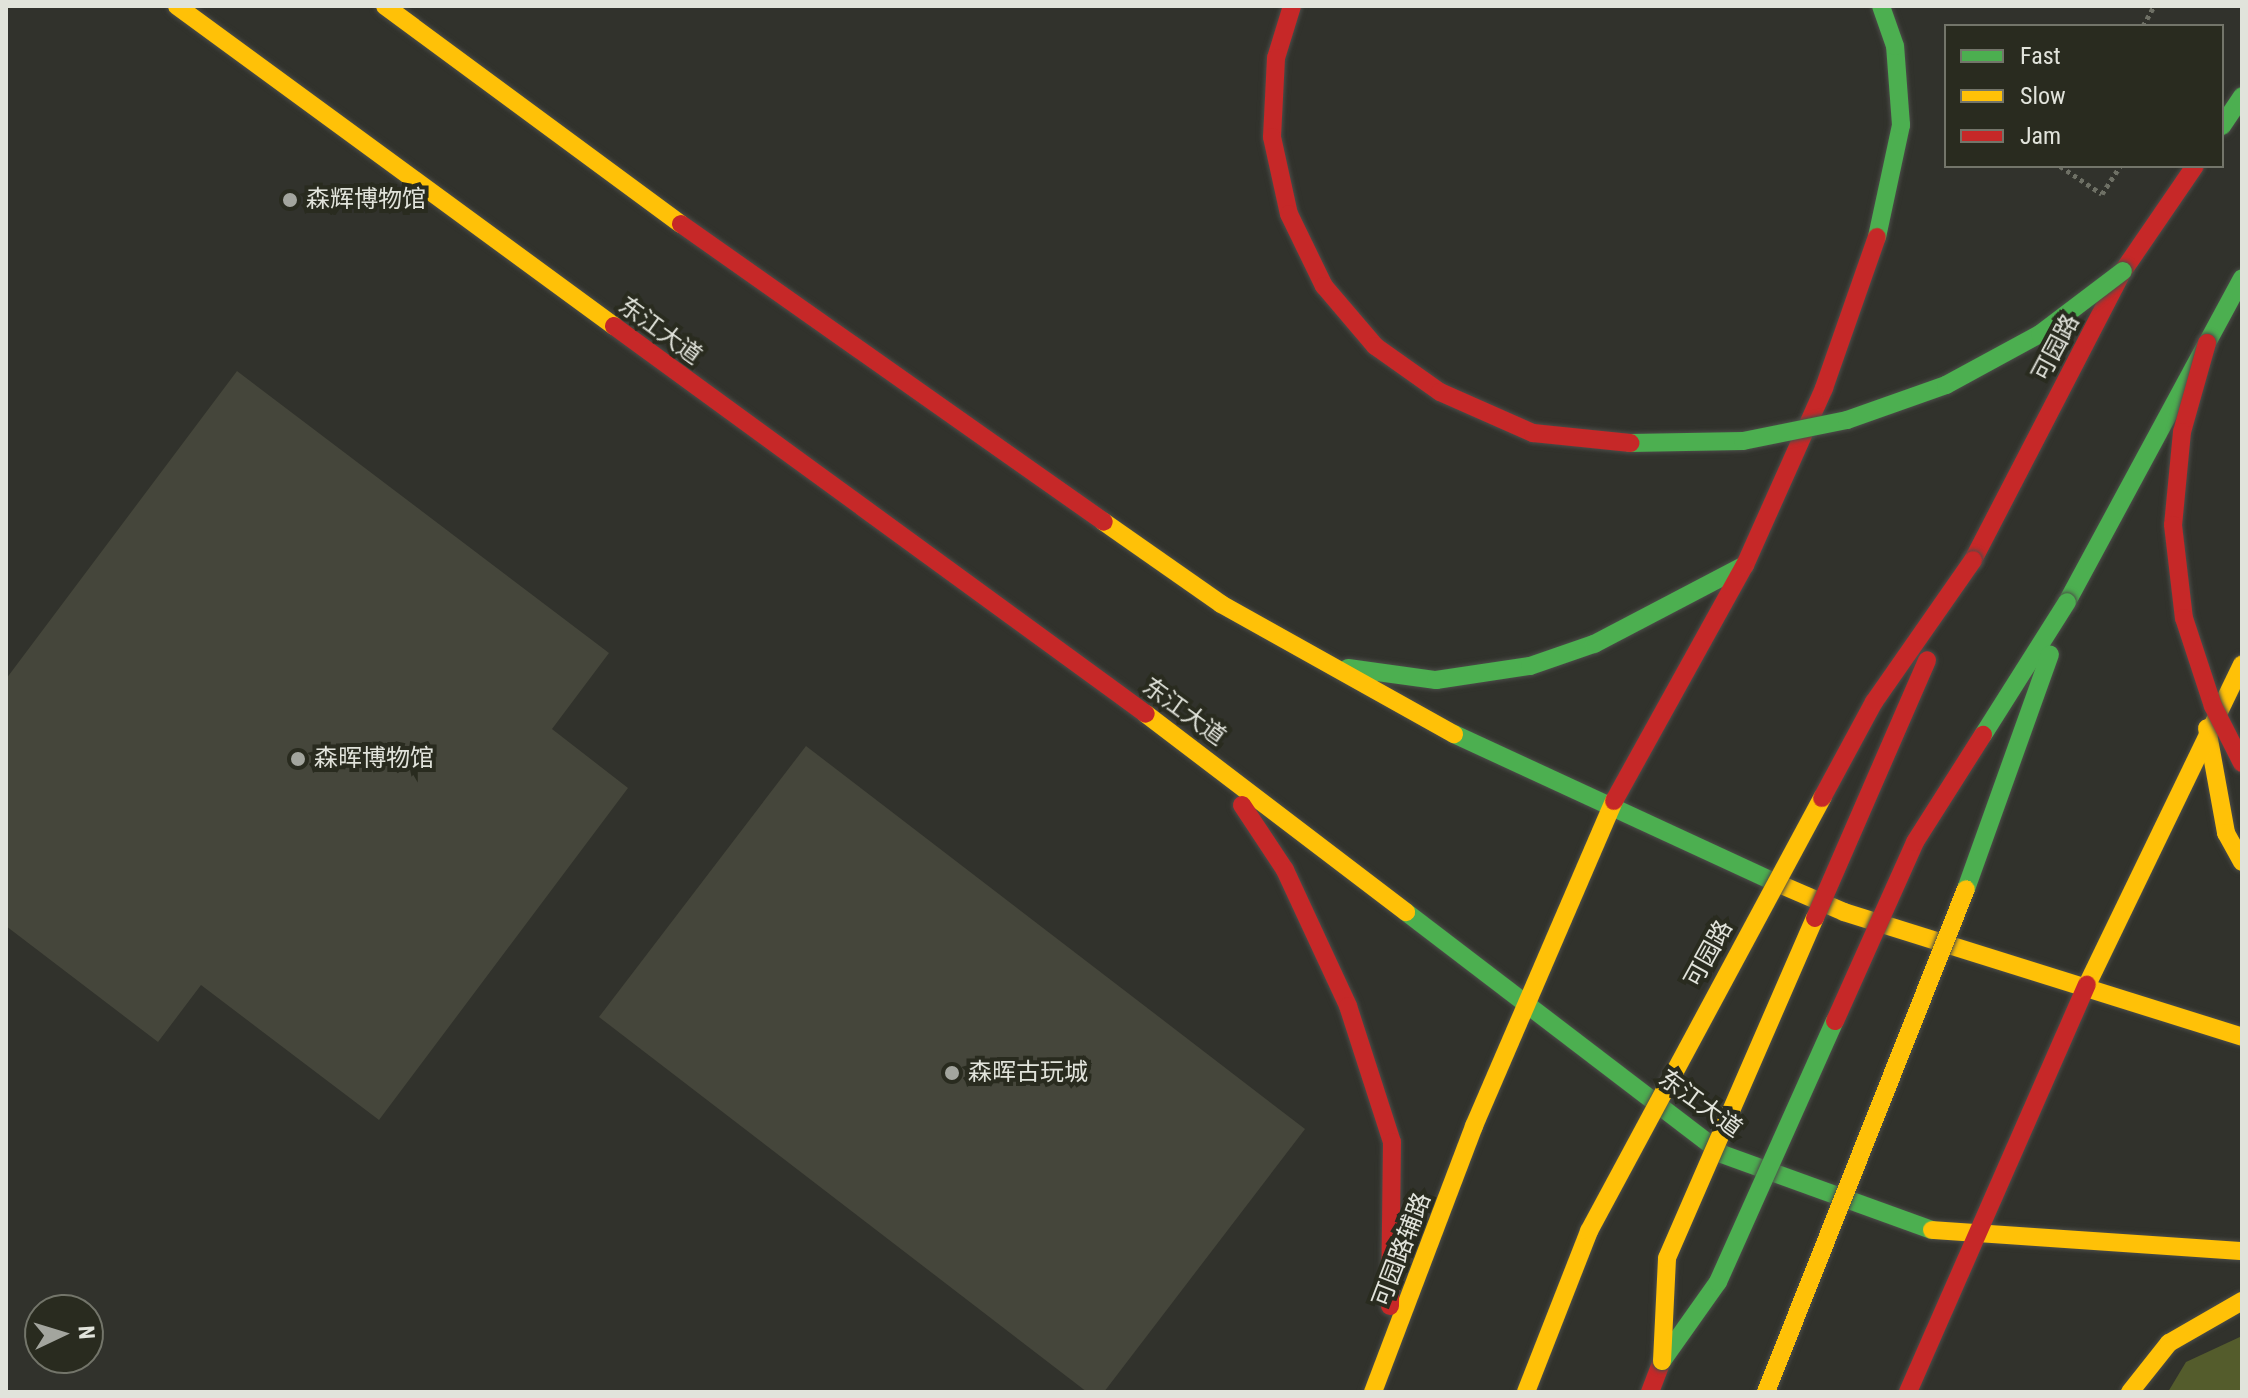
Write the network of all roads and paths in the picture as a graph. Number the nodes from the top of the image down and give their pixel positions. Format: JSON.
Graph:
{"nodes":[{"id":1,"x":177,"y":6,"type":"edge"},
{"id":2,"x":385,"y":6,"type":"edge"},
{"id":3,"x":1292,"y":6,"type":"edge"},
{"id":4,"x":1881,"y":6,"type":"edge"},
{"id":5,"x":2154,"y":6,"type":"edge"},
{"id":6,"x":2144,"y":24,"type":"edge"},
{"id":7,"x":2242,"y":96,"type":"edge"},
{"id":8,"x":2224,"y":123,"type":"edge"},
{"id":9,"x":2063,"y":168,"type":"edge"},
{"id":10,"x":2119,"y":168,"type":"edge"},
{"id":11,"x":2194,"y":168,"type":"edge"},
{"id":12,"x":2123,"y":271,"type":"junction"},
{"id":13,"x":2242,"y":278,"type":"edge"},
{"id":14,"x":2207,"y":343,"type":"junction"},
{"id":15,"x":1973,"y":560,"type":"junction"},
{"id":16,"x":1745,"y":565,"type":"junction"},
{"id":17,"x":2067,"y":602,"type":"junction"},
{"id":18,"x":1327,"y":665,"type":"junction"},
{"id":19,"x":2242,"y":665,"type":"edge"},
{"id":20,"x":2207,"y":728,"type":"junction"},
{"id":21,"x":2242,"y":763,"type":"edge"},
{"id":22,"x":1214,"y":764,"type":"junction"},
{"id":23,"x":1610,"y":808,"type":"junction"},
{"id":24,"x":2242,"y":862,"type":"edge"},
{"id":25,"x":2085,"y":990,"type":"junction"},
{"id":26,"x":1529,"y":1003,"type":"junction"},
{"id":27,"x":2242,"y":1037,"type":"edge"},
{"id":28,"x":1976,"y":1238,"type":"junction"},
{"id":29,"x":2242,"y":1251,"type":"edge"},
{"id":30,"x":2242,"y":1301,"type":"edge"},
{"id":31,"x":1662,"y":1361,"type":"junction"},
{"id":32,"x":1382,"y":1371,"type":"junction"},
{"id":33,"x":1373,"y":1392,"type":"edge"},
{"id":34,"x":1526,"y":1392,"type":"edge"},
{"id":35,"x":1650,"y":1392,"type":"edge"},
{"id":36,"x":1766,"y":1392,"type":"edge"},
{"id":37,"x":1908,"y":1392,"type":"edge"},
{"id":38,"x":2130,"y":1392,"type":"edge"}],
"edges":[{"from":1,"to":22,"type":"main road","name":"东江大道"},
{"from":2,"to":18,"type":"main road"},
{"from":3,"to":12,"type":"main road","bridge":true},
{"from":4,"to":16,"type":"main road","name":"可园路辅路"},
{"from":5,"to":6,"type":"path"},
{"from":7,"to":8,"type":"main road"},
{"from":9,"to":10,"type":"path"},
{"from":11,"to":12,"type":"main road","name":"可园路"},
{"from":12,"to":15,"type":"main road","name":"可园路"},
{"from":13,"to":14,"type":"main road","name":"可园路"},
{"from":14,"to":17,"type":"main road","name":"可园路","bridge":true},
{"from":14,"to":21,"type":"main road","bridge":true},
{"from":15,"to":31,"type":"main road","name":"可园路","bridge":true},
{"from":15,"to":34,"type":"main road","name":"可园路","bridge":true},
{"from":16,"to":18,"type":"main road"},
{"from":16,"to":23,"type":"main road","name":"可园路辅路"},
{"from":17,"to":31,"type":"main road","name":"可园路","bridge":true},
{"from":17,"to":36,"type":"main road","name":"可园路","bridge":true},
{"from":18,"to":23,"type":"main road"},
{"from":19,"to":20,"type":"main road"},
{"from":20,"to":24,"type":"main road"},
{"from":20,"to":25,"type":"main road"},
{"from":22,"to":26,"type":"main road","name":"东江大道"},
{"from":22,"to":32,"type":"main road"},
{"from":23,"to":25,"type":"main road"},
{"from":23,"to":26,"type":"main road","name":"可园路辅路"},
{"from":25,"to":27,"type":"main road"},
{"from":25,"to":28,"type":"main road"},
{"from":26,"to":28,"type":"main road","name":"东江大道"},
{"from":26,"to":32,"type":"main road","name":"可园路辅路"},
{"from":28,"to":29,"type":"main road","name":"东江大道"},
{"from":28,"to":37,"type":"main road"},
{"from":30,"to":38,"type":"main road"},
{"from":31,"to":35,"type":"main road","name":"可园路"},
{"from":32,"to":33,"type":"main road","name":"可园路辅路"}]}
